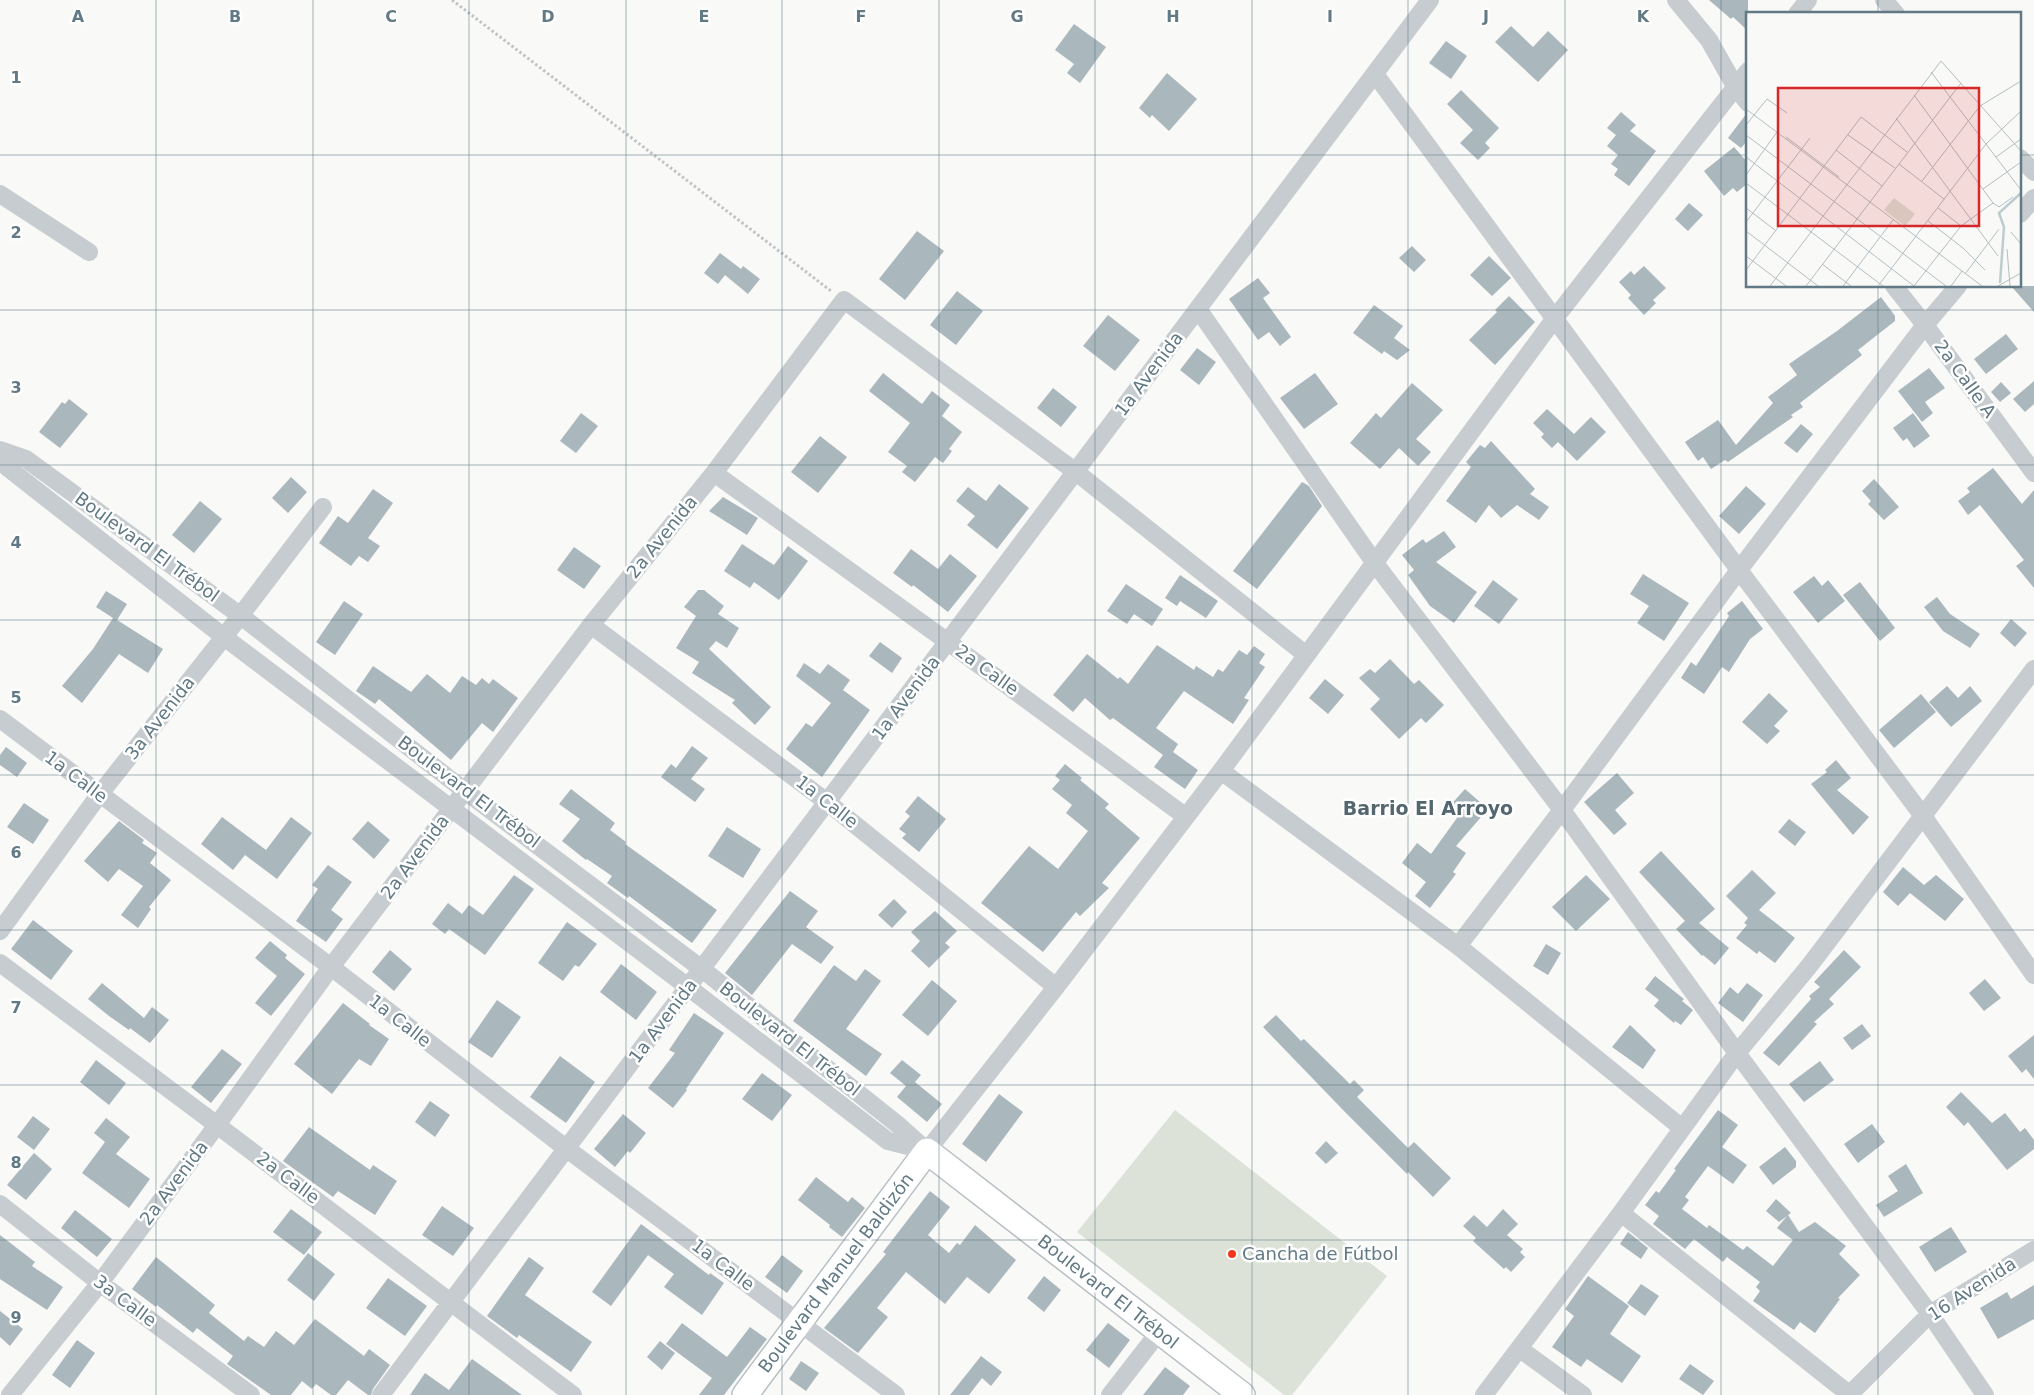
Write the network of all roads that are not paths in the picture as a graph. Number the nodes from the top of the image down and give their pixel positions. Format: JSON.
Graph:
{"nodes":[{"id":1,"x":1430,"y":0,"type":"edge"},
{"id":2,"x":1676,"y":0,"type":"edge"},
{"id":3,"x":1808,"y":0,"type":"edge"},
{"id":4,"x":1884,"y":0,"type":"edge"},
{"id":5,"x":1799,"y":12,"type":"edge"},
{"id":6,"x":1894,"y":12,"type":"edge"},
{"id":7,"x":1746,"y":73,"type":"edge"},
{"id":8,"x":1375,"y":74,"type":"junction"},
{"id":9,"x":1735,"y":86,"type":"junction"},
{"id":10,"x":1746,"y":100,"type":"edge"},
{"id":11,"x":2022,"y":160,"type":"edge"},
{"id":12,"x":2034,"y":172,"type":"edge"},
{"id":13,"x":0,"y":194,"type":"edge"},
{"id":14,"x":2034,"y":198,"type":"edge"},
{"id":15,"x":2022,"y":212,"type":"edge"},
{"id":16,"x":89,"y":252,"type":"dead end"},
{"id":17,"x":1896,"y":288,"type":"edge"},
{"id":18,"x":1956,"y":288,"type":"edge"},
{"id":19,"x":1198,"y":309,"type":"junction"},
{"id":20,"x":1555,"y":318,"type":"junction"},
{"id":21,"x":1925,"y":325,"type":"junction"},
{"id":22,"x":0,"y":450,"type":"edge"},
{"id":23,"x":0,"y":459,"type":"edge"},
{"id":24,"x":1076,"y":472,"type":"junction"},
{"id":25,"x":714,"y":473,"type":"junction"},
{"id":26,"x":2034,"y":473,"type":"edge"},
{"id":27,"x":323,"y":507,"type":"dead end"},
{"id":28,"x":1374,"y":562,"type":"junction"},
{"id":29,"x":1738,"y":570,"type":"junction"},
{"id":30,"x":241,"y":616,"type":"junction"},
{"id":31,"x":591,"y":625,"type":"junction"},
{"id":32,"x":224,"y":637,"type":"junction"},
{"id":33,"x":948,"y":642,"type":"junction"},
{"id":34,"x":1305,"y":654,"type":"junction"},
{"id":35,"x":2034,"y":669,"type":"edge"},
{"id":36,"x":0,"y":719,"type":"edge"},
{"id":37,"x":1221,"y":771,"type":"junction"},
{"id":38,"x":466,"y":791,"type":"junction"},
{"id":39,"x":99,"y":795,"type":"junction"},
{"id":40,"x":827,"y":802,"type":"junction"},
{"id":41,"x":452,"y":808,"type":"junction"},
{"id":42,"x":1562,"y":810,"type":"junction"},
{"id":43,"x":1186,"y":816,"type":"junction"},
{"id":44,"x":1923,"y":816,"type":"junction"},
{"id":45,"x":0,"y":931,"type":"edge"},
{"id":46,"x":1458,"y":946,"type":"junction"},
{"id":47,"x":0,"y":963,"type":"edge"},
{"id":48,"x":330,"y":968,"type":"junction"},
{"id":49,"x":702,"y":969,"type":"junction"},
{"id":50,"x":2034,"y":975,"type":"edge"},
{"id":51,"x":688,"y":987,"type":"junction"},
{"id":52,"x":1056,"y":988,"type":"junction"},
{"id":53,"x":1737,"y":1053,"type":"junction"},
{"id":54,"x":218,"y":1125,"type":"junction"},
{"id":55,"x":1682,"y":1128,"type":"junction"},
{"id":56,"x":567,"y":1150,"type":"junction"},
{"id":57,"x":927,"y":1151,"type":"junction"},
{"id":58,"x":0,"y":1204,"type":"edge"},
{"id":59,"x":1621,"y":1212,"type":"junction"},
{"id":60,"x":2034,"y":1250,"type":"edge"},
{"id":61,"x":100,"y":1283,"type":"junction"},
{"id":62,"x":452,"y":1302,"type":"junction"},
{"id":63,"x":1930,"y":1314,"type":"junction"},
{"id":64,"x":800,"y":1322,"type":"junction"},
{"id":65,"x":1159,"y":1332,"type":"junction"},
{"id":66,"x":1520,"y":1349,"type":"junction"},
{"id":67,"x":10,"y":1395,"type":"edge"},
{"id":68,"x":251,"y":1395,"type":"edge"},
{"id":69,"x":381,"y":1395,"type":"edge"},
{"id":70,"x":574,"y":1395,"type":"edge"},
{"id":71,"x":745,"y":1395,"type":"edge"},
{"id":72,"x":896,"y":1395,"type":"edge"},
{"id":73,"x":1110,"y":1395,"type":"edge"},
{"id":74,"x":1242,"y":1395,"type":"edge"},
{"id":75,"x":1484,"y":1395,"type":"edge"},
{"id":76,"x":1583,"y":1395,"type":"edge"},
{"id":77,"x":1849,"y":1395,"type":"edge"},
{"id":78,"x":1985,"y":1395,"type":"edge"}],
"edges":[{"from":1,"to":8,"type":"street","name":"1a Avenida"},
{"from":2,"to":9,"type":"street"},
{"from":3,"to":5,"type":"street"},
{"from":4,"to":6,"type":"street"},
{"from":7,"to":9,"type":"street"},
{"from":8,"to":19,"type":"street","name":"1a Avenida"},
{"from":8,"to":20,"type":"street"},
{"from":9,"to":10,"type":"street"},
{"from":9,"to":20,"type":"street"},
{"from":11,"to":12,"type":"street"},
{"from":13,"to":16,"type":"street"},
{"from":14,"to":15,"type":"street"},
{"from":17,"to":21,"type":"street","name":"2a Calle A"},
{"from":18,"to":21,"type":"street"},
{"from":19,"to":24,"type":"street","name":"1a Avenida"},
{"from":19,"to":28,"type":"street"},
{"from":20,"to":28,"type":"street"},
{"from":20,"to":29,"type":"street"},
{"from":21,"to":26,"type":"street","name":"2a Calle A"},
{"from":21,"to":29,"type":"street"},
{"from":22,"to":30,"type":"street","name":"Boulevard El Trébol"},
{"from":23,"to":32,"type":"street","name":"Boulevard El Trébol"},
{"from":24,"to":25,"type":"street","name":"2a Avenida"},
{"from":24,"to":33,"type":"street","name":"1a Avenida"},
{"from":24,"to":34,"type":"street"},
{"from":25,"to":31,"type":"street","name":"2a Avenida"},
{"from":25,"to":33,"type":"street","name":"2a Calle"},
{"from":27,"to":30,"type":"street","name":"3a Avenida"},
{"from":28,"to":34,"type":"street"},
{"from":28,"to":42,"type":"street"},
{"from":29,"to":42,"type":"street"},
{"from":29,"to":44,"type":"street"},
{"from":30,"to":32,"type":"street","name":"3a Avenida"},
{"from":30,"to":38,"type":"street","name":"Boulevard El Trébol"},
{"from":31,"to":38,"type":"street","name":"2a Avenida"},
{"from":31,"to":40,"type":"street","name":"1a Calle"},
{"from":32,"to":39,"type":"street","name":"3a Avenida"},
{"from":32,"to":41,"type":"street","name":"Boulevard El Trébol"},
{"from":33,"to":40,"type":"street","name":"1a Avenida"},
{"from":33,"to":43,"type":"street","name":"2a Calle"},
{"from":34,"to":37,"type":"street"},
{"from":35,"to":44,"type":"street"},
{"from":36,"to":39,"type":"street","name":"1a Calle"},
{"from":37,"to":43,"type":"street"},
{"from":37,"to":46,"type":"street"},
{"from":38,"to":41,"type":"street","name":"2a Avenida"},
{"from":38,"to":49,"type":"street","name":"Boulevard El Trébol"},
{"from":39,"to":45,"type":"street","name":"3a Avenida"},
{"from":39,"to":48,"type":"street","name":"1a Calle"},
{"from":40,"to":49,"type":"street","name":"1a Avenida"},
{"from":40,"to":52,"type":"street","name":"1a Calle"},
{"from":41,"to":48,"type":"street","name":"2a Avenida"},
{"from":41,"to":51,"type":"street","name":"Boulevard El Trébol"},
{"from":42,"to":46,"type":"street"},
{"from":42,"to":53,"type":"street"},
{"from":43,"to":52,"type":"street"},
{"from":44,"to":50,"type":"street"},
{"from":44,"to":53,"type":"street"},
{"from":46,"to":55,"type":"street"},
{"from":47,"to":54,"type":"street","name":"2a Calle"},
{"from":48,"to":54,"type":"street","name":"2a Avenida"},
{"from":48,"to":56,"type":"street","name":"1a Calle"},
{"from":49,"to":51,"type":"street","name":"1a Avenida"},
{"from":49,"to":57,"type":"street","name":"Boulevard El Trébol"},
{"from":51,"to":56,"type":"street","name":"1a Avenida"},
{"from":51,"to":57,"type":"street","name":"Boulevard El Trébol"},
{"from":52,"to":57,"type":"street"},
{"from":53,"to":55,"type":"street"},
{"from":53,"to":63,"type":"street"},
{"from":54,"to":61,"type":"street","name":"2a Avenida"},
{"from":54,"to":62,"type":"street","name":"2a Calle"},
{"from":55,"to":59,"type":"street"},
{"from":56,"to":62,"type":"street","name":"1a Avenida"},
{"from":56,"to":64,"type":"street","name":"1a Calle"},
{"from":57,"to":64,"type":"main road","name":"Boulevard Manuel Baldizón"},
{"from":57,"to":65,"type":"main road","name":"Boulevard El Trébol"},
{"from":58,"to":61,"type":"street","name":"3a Calle"},
{"from":59,"to":66,"type":"street"},
{"from":59,"to":77,"type":"street"},
{"from":60,"to":63,"type":"street","name":"16 Avenida"},
{"from":61,"to":67,"type":"street","name":"2a Avenida"},
{"from":61,"to":68,"type":"street","name":"3a Calle"},
{"from":62,"to":69,"type":"street","name":"1a Avenida"},
{"from":62,"to":70,"type":"street","name":"2a Calle"},
{"from":63,"to":77,"type":"street","name":"16 Avenida"},
{"from":63,"to":78,"type":"street"},
{"from":64,"to":71,"type":"main road","name":"Boulevard Manuel Baldizón"},
{"from":64,"to":72,"type":"street"},
{"from":65,"to":73,"type":"street"},
{"from":65,"to":74,"type":"main road","name":"Boulevard El Trébol"},
{"from":66,"to":75,"type":"street"},
{"from":66,"to":76,"type":"street"}]}
